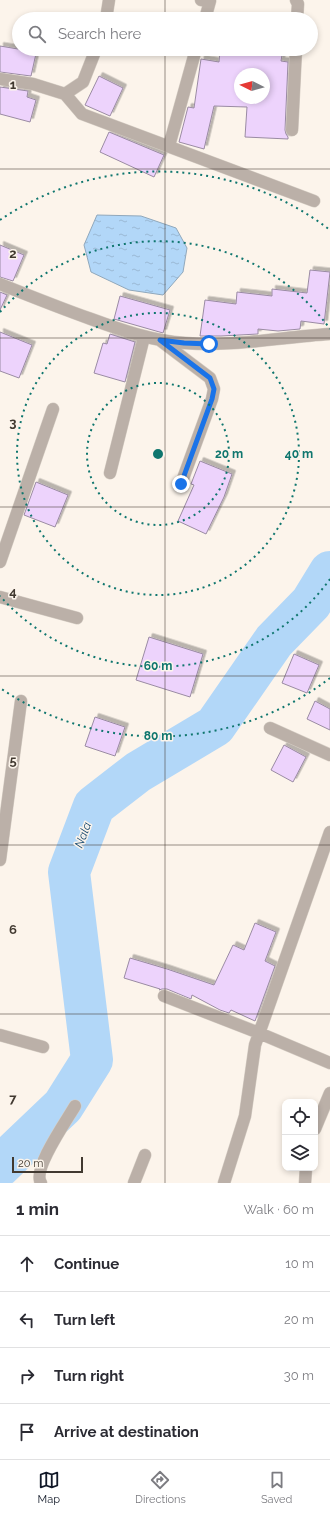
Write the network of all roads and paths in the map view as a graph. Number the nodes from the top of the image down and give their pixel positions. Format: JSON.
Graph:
{"nodes":[{"id":1,"x":109,"y":0,"type":"edge"},
{"id":2,"x":201,"y":0,"type":"edge"},
{"id":3,"x":296,"y":0,"type":"edge"},
{"id":4,"x":107,"y":12,"type":"edge"},
{"id":5,"x":207,"y":12,"type":"edge"},
{"id":6,"x":297,"y":12,"type":"edge"},
{"id":7,"x":93,"y":56,"type":"edge"},
{"id":8,"x":194,"y":56,"type":"edge"},
{"id":9,"x":296,"y":56,"type":"edge"},
{"id":10,"x":0,"y":79,"type":"edge"},
{"id":11,"x":65,"y":94,"type":"junction"},
{"id":12,"x":292,"y":130,"type":"dead end"},
{"id":13,"x":169,"y":146,"type":"junction"},
{"id":14,"x":314,"y":201,"type":"dead end"},
{"id":15,"x":0,"y":284,"type":"edge"},
{"id":16,"x":330,"y":334,"type":"edge"},
{"id":17,"x":144,"y":337,"type":"junction"},
{"id":18,"x":160,"y":340,"type":"junction"},
{"id":19,"x":53,"y":409,"type":"dead end"},
{"id":20,"x":110,"y":473,"type":"dead end"},
{"id":21,"x":181,"y":484,"type":"dead end"},
{"id":22,"x":1,"y":556,"type":"edge"},
{"id":23,"x":0,"y":597,"type":"edge"},
{"id":24,"x":77,"y":618,"type":"dead end"},
{"id":25,"x":21,"y":700,"type":"dead end"},
{"id":26,"x":270,"y":728,"type":"dead end"},
{"id":27,"x":330,"y":755,"type":"edge"},
{"id":28,"x":330,"y":832,"type":"edge"},
{"id":29,"x":0,"y":860,"type":"edge"},
{"id":30,"x":164,"y":996,"type":"dead end"},
{"id":31,"x":259,"y":1033,"type":"junction"},
{"id":32,"x":0,"y":1035,"type":"edge"},
{"id":33,"x":42,"y":1047,"type":"dead end"},
{"id":34,"x":330,"y":1062,"type":"edge"},
{"id":35,"x":330,"y":1093,"type":"edge"},
{"id":36,"x":76,"y":1106,"type":"dead end"},
{"id":37,"x":318,"y":1122,"type":"edge"},
{"id":38,"x":144,"y":1155,"type":"dead end"},
{"id":39,"x":306,"y":1171,"type":"edge"},
{"id":40,"x":42,"y":1183,"type":"edge"},
{"id":41,"x":134,"y":1183,"type":"edge"},
{"id":42,"x":224,"y":1183,"type":"edge"},
{"id":43,"x":305,"y":1183,"type":"edge"}],
"edges":[{"from":1,"to":4,"type":"street"},
{"from":2,"to":5,"type":"street"},
{"from":3,"to":6,"type":"street"},
{"from":7,"to":11,"type":"street"},
{"from":8,"to":13,"type":"street"},
{"from":9,"to":12,"type":"street"},
{"from":10,"to":11,"type":"street"},
{"from":11,"to":13,"type":"street"},
{"from":13,"to":14,"type":"street"},
{"from":15,"to":17,"type":"street"},
{"from":16,"to":18,"type":"street"},
{"from":17,"to":18,"type":"street"},
{"from":17,"to":20,"type":"street"},
{"from":18,"to":21,"type":"street"},
{"from":19,"to":22,"type":"street"},
{"from":23,"to":24,"type":"street"},
{"from":25,"to":29,"type":"street"},
{"from":26,"to":27,"type":"street"},
{"from":28,"to":31,"type":"street"},
{"from":30,"to":31,"type":"street"},
{"from":31,"to":34,"type":"street"},
{"from":31,"to":42,"type":"street"},
{"from":32,"to":33,"type":"street"},
{"from":35,"to":37,"type":"street"},
{"from":36,"to":40,"type":"street"},
{"from":38,"to":41,"type":"street"},
{"from":39,"to":43,"type":"street"}]}
